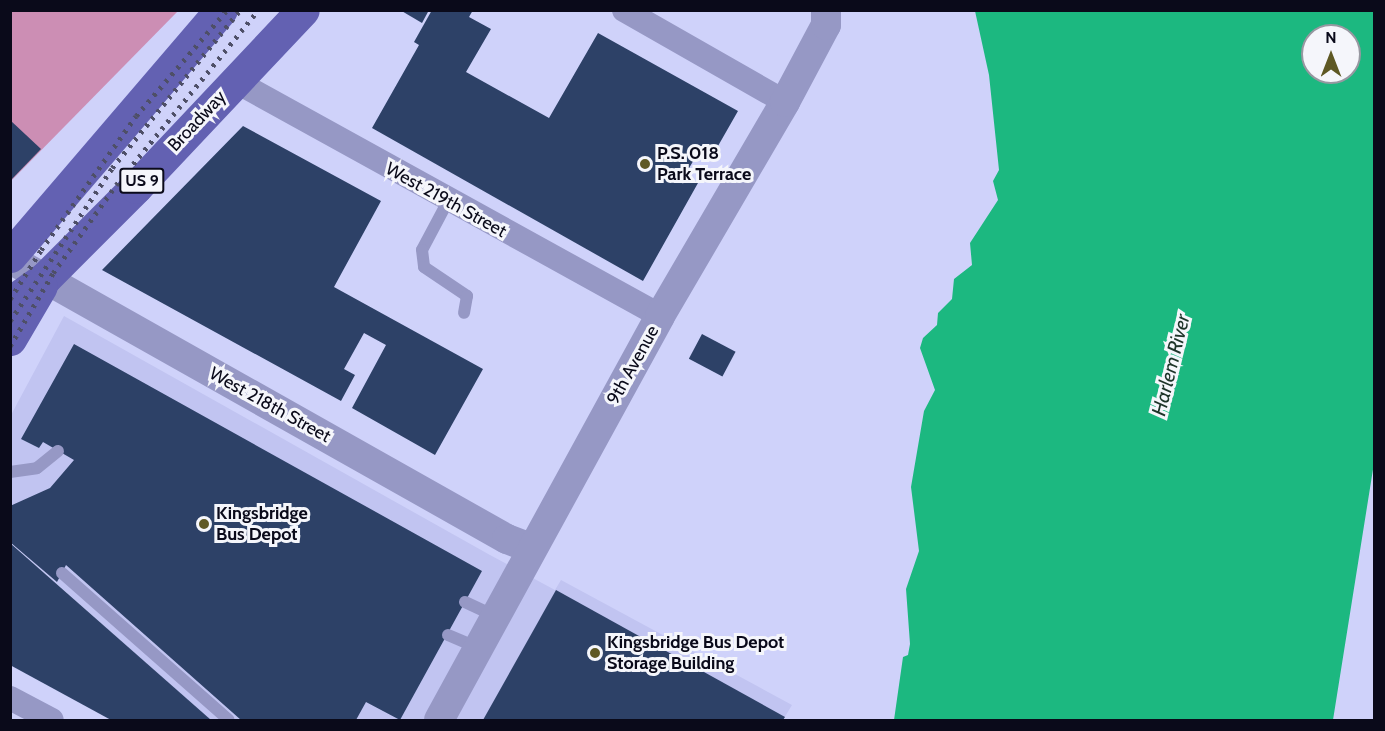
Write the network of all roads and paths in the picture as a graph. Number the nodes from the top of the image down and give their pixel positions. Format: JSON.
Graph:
{"nodes":[{"id":1,"x":221,"y":10,"type":"edge"},
{"id":2,"x":303,"y":10,"type":"edge"},
{"id":3,"x":624,"y":10,"type":"edge"},
{"id":4,"x":826,"y":10,"type":"edge"},
{"id":5,"x":235,"y":81,"type":"junction"},
{"id":6,"x":785,"y":102,"type":"junction"},
{"id":7,"x":448,"y":201,"type":"junction"},
{"id":8,"x":10,"y":257,"type":"edge"},
{"id":9,"x":45,"y":278,"type":"junction"},
{"id":10,"x":10,"y":303,"type":"edge"},
{"id":11,"x":464,"y":312,"type":"dead end"},
{"id":12,"x":660,"y":316,"type":"junction"},
{"id":13,"x":10,"y":339,"type":"edge"},
{"id":14,"x":58,"y":451,"type":"dead end"},
{"id":15,"x":10,"y":472,"type":"edge"},
{"id":16,"x":531,"y":548,"type":"junction"},
{"id":17,"x":62,"y":573,"type":"dead end"},
{"id":18,"x":465,"y":602,"type":"dead end"},
{"id":19,"x":495,"y":616,"type":"junction"},
{"id":20,"x":448,"y":635,"type":"dead end"},
{"id":21,"x":478,"y":648,"type":"junction"},
{"id":22,"x":10,"y":698,"type":"edge"},
{"id":23,"x":52,"y":720,"type":"edge"},
{"id":24,"x":229,"y":720,"type":"edge"},
{"id":25,"x":439,"y":720,"type":"edge"}],
"edges":[{"from":1,"to":8,"type":"main road","number":"US 9"},
{"from":2,"to":5,"type":"main road","name":"Broadway","number":"US 9"},
{"from":3,"to":6,"type":"street"},
{"from":4,"to":6,"type":"street","name":"9th Avenue"},
{"from":5,"to":7,"type":"street","name":"West 219th Street"},
{"from":5,"to":9,"type":"main road","name":"Broadway","number":"US 9"},
{"from":6,"to":12,"type":"street","name":"9th Avenue"},
{"from":7,"to":11,"type":"lane"},
{"from":7,"to":12,"type":"street","name":"West 219th Street"},
{"from":8,"to":9,"type":"street","name":"West 218th Street"},
{"from":9,"to":10,"type":"main road","name":"Broadway","number":"US 9"},
{"from":9,"to":13,"type":"main road"},
{"from":9,"to":16,"type":"street","name":"West 218th Street"},
{"from":12,"to":16,"type":"street","name":"9th Avenue"},
{"from":14,"to":15,"type":"lane"},
{"from":16,"to":19,"type":"street","name":"9th Avenue"},
{"from":17,"to":24,"type":"lane"},
{"from":18,"to":19,"type":"lane"},
{"from":19,"to":21,"type":"street","name":"9th Avenue"},
{"from":20,"to":21,"type":"lane"},
{"from":21,"to":25,"type":"street","name":"9th Avenue"},
{"from":22,"to":23,"type":"street"}]}
